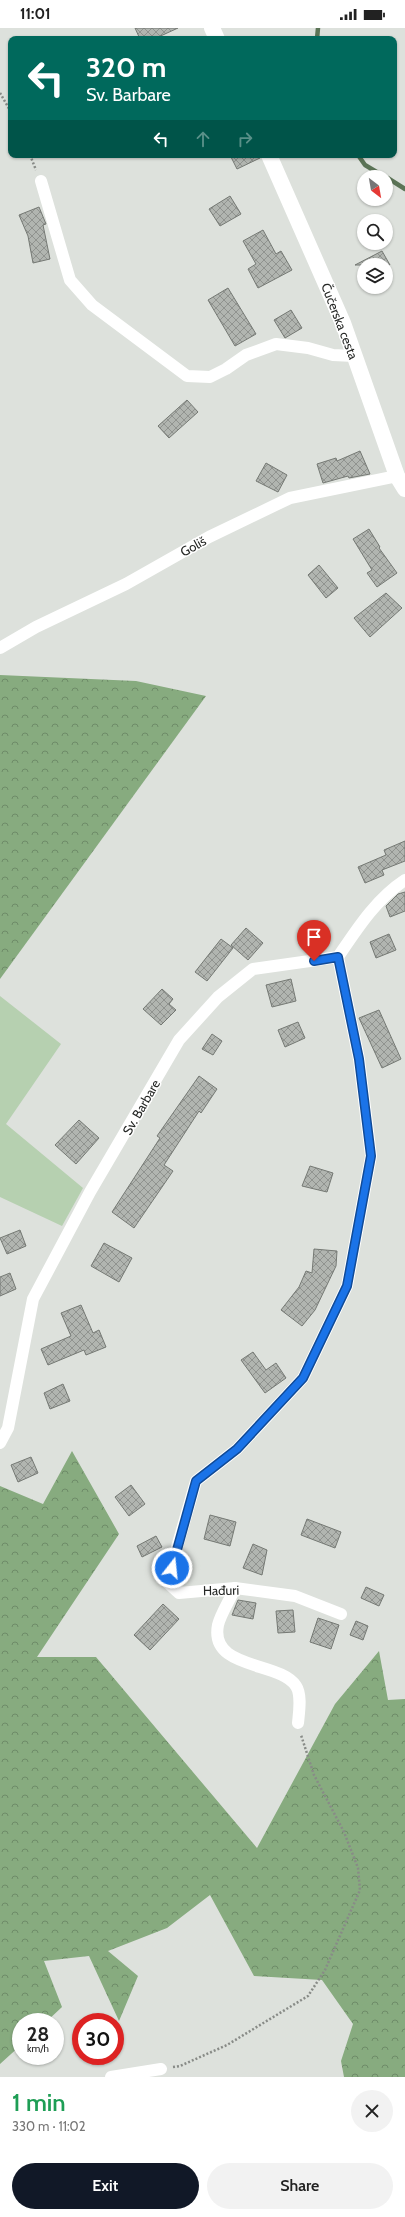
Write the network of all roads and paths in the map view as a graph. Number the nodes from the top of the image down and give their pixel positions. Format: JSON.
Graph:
{"nodes":[{"id":1,"x":0,"y":93,"type":"edge"},
{"id":2,"x":8,"y":107,"type":"edge"},
{"id":3,"x":270,"y":158,"type":"edge"},
{"id":4,"x":41,"y":181,"type":"dead end"},
{"id":5,"x":354,"y":356,"type":"junction"},
{"id":6,"x":401,"y":482,"type":"edge"},
{"id":7,"x":0,"y":648,"type":"edge"},
{"id":8,"x":405,"y":880,"type":"edge"},
{"id":9,"x":338,"y":957,"type":"junction"},
{"id":10,"x":0,"y":1443,"type":"edge"},
{"id":11,"x":235,"y":1588,"type":"junction"},
{"id":12,"x":342,"y":1614,"type":"dead end"},
{"id":13,"x":298,"y":1723,"type":"joint"},
{"id":14,"x":161,"y":2069,"type":"joint"},
{"id":15,"x":110,"y":2077,"type":"edge"}],
"edges":[{"from":1,"to":2,"type":"path"},
{"from":3,"to":5,"type":"street","name":"Čučerska cesta"},
{"from":4,"to":5,"type":"street"},
{"from":5,"to":6,"type":"street","name":"Čučerska cesta"},
{"from":6,"to":7,"type":"street","name":"Goliš"},
{"from":8,"to":9,"type":"street"},
{"from":9,"to":10,"type":"street","name":"Sv. Barbare"},
{"from":9,"to":11,"type":"street","name":"Hađuri"},
{"from":11,"to":12,"type":"street","name":"Hađuri"},
{"from":11,"to":13,"type":"street"},
{"from":13,"to":14,"type":"path"},
{"from":14,"to":15,"type":"street"}]}
